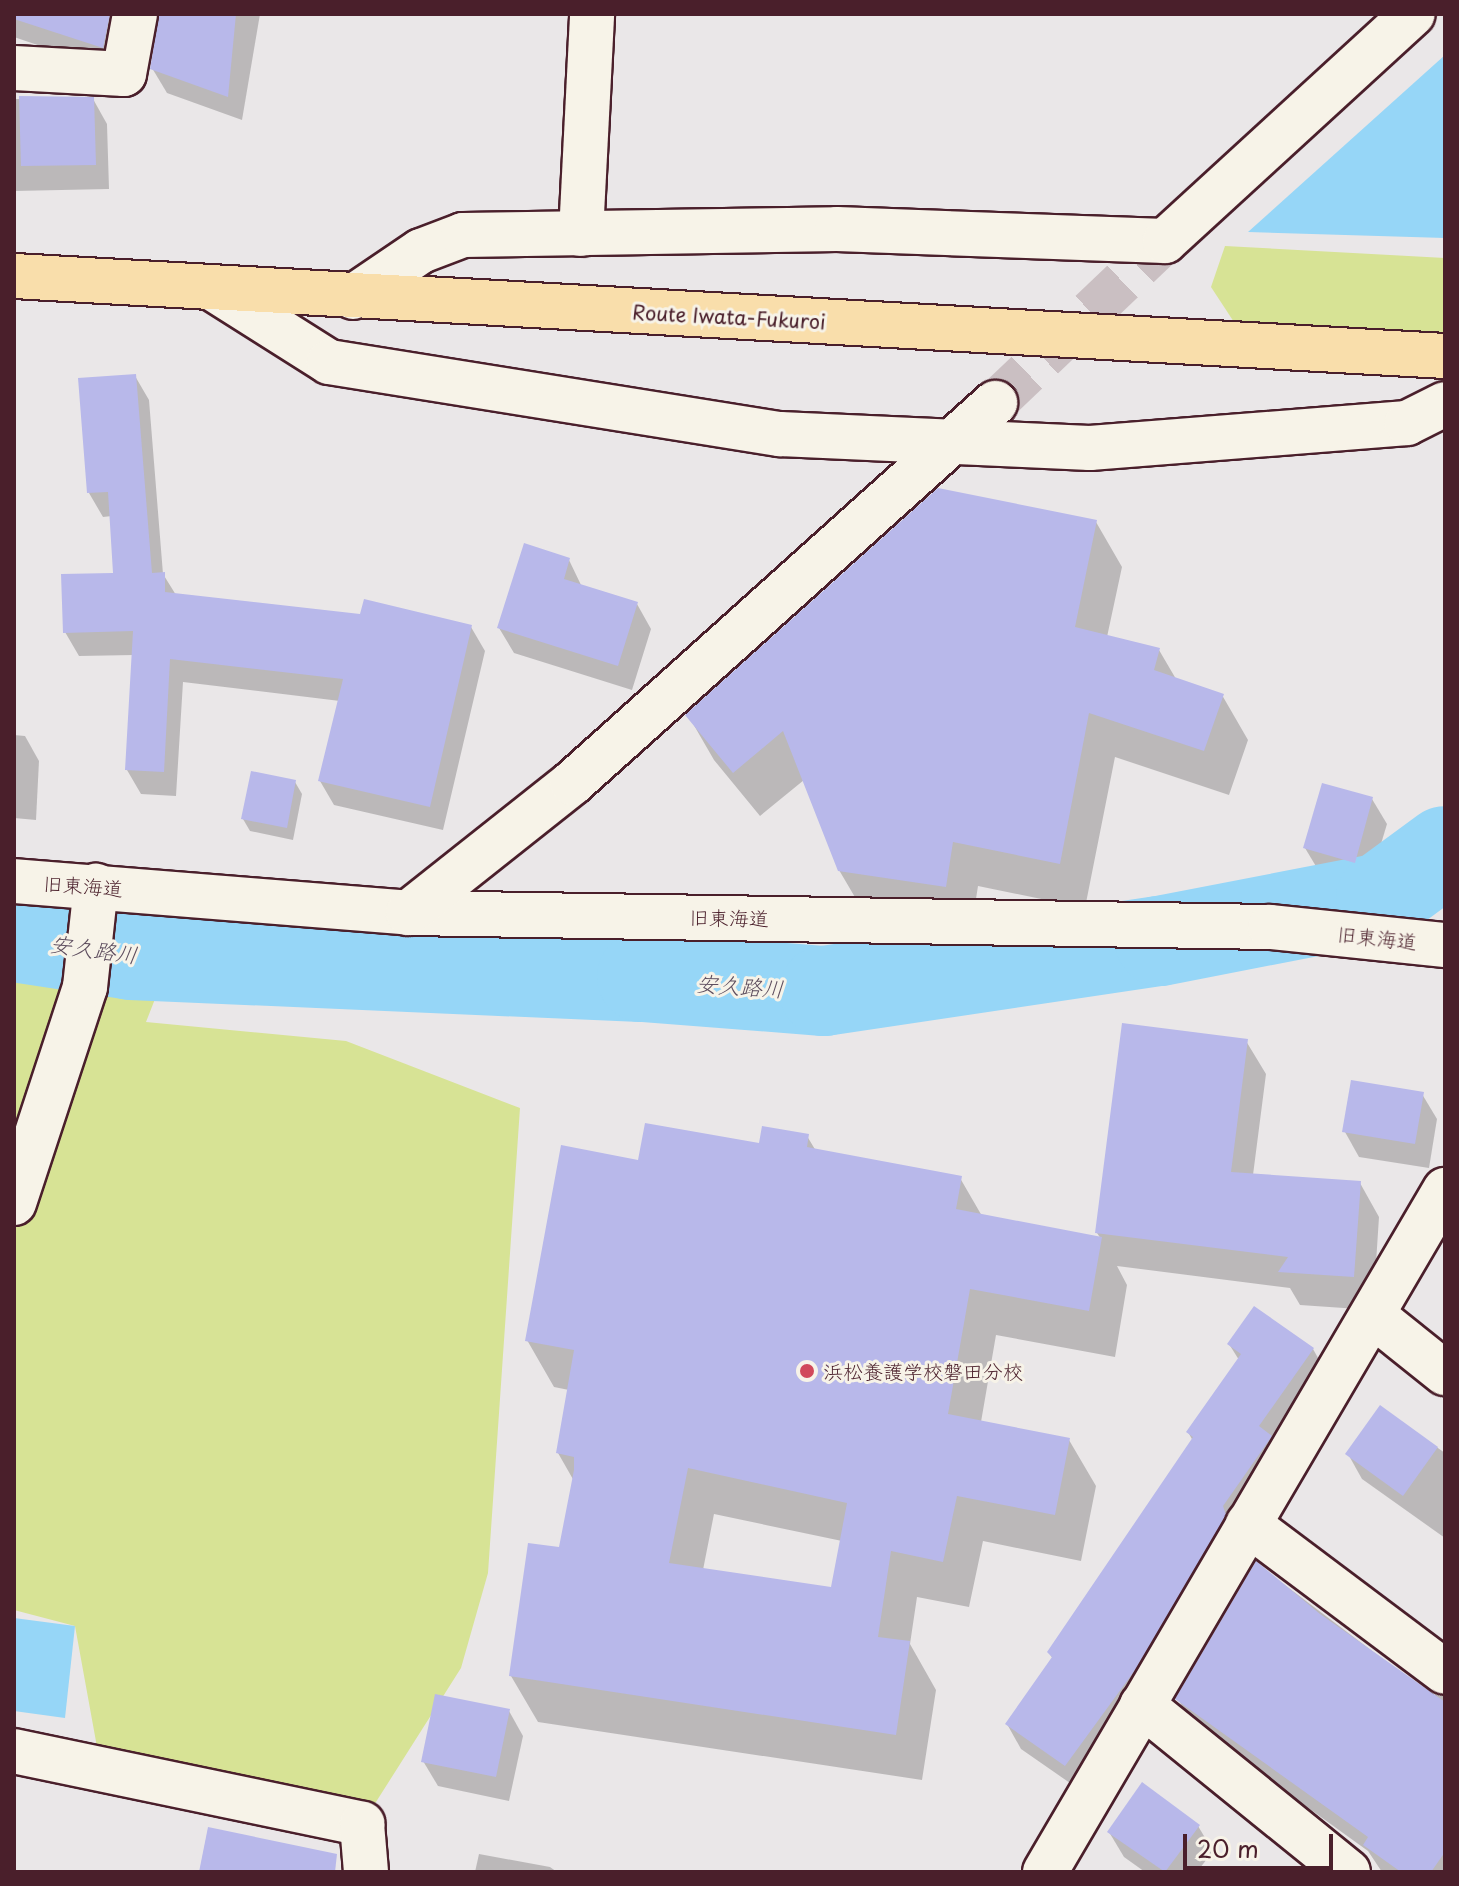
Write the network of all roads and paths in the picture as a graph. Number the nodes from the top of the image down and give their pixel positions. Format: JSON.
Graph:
{"nodes":[{"id":1,"x":135,"y":14,"type":"edge"},
{"id":2,"x":592,"y":14,"type":"edge"},
{"id":3,"x":1413,"y":14,"type":"edge"},
{"id":4,"x":14,"y":68,"type":"edge"},
{"id":5,"x":581,"y":234,"type":"junction"},
{"id":6,"x":14,"y":276,"type":"edge"},
{"id":7,"x":212,"y":288,"type":"junction"},
{"id":8,"x":353,"y":297,"type":"junction"},
{"id":9,"x":1445,"y":356,"type":"edge"},
{"id":10,"x":995,"y":403,"type":"tunnel mouth"},
{"id":11,"x":1445,"y":404,"type":"edge"},
{"id":12,"x":955,"y":438,"type":"junction"},
{"id":13,"x":14,"y":881,"type":"edge"},
{"id":14,"x":96,"y":886,"type":"junction"},
{"id":15,"x":408,"y":913,"type":"junction"},
{"id":16,"x":1445,"y":945,"type":"edge"},
{"id":17,"x":1445,"y":1190,"type":"edge"},
{"id":18,"x":14,"y":1203,"type":"edge"},
{"id":19,"x":1375,"y":1317,"type":"junction"},
{"id":20,"x":1445,"y":1373,"type":"edge"},
{"id":21,"x":1248,"y":1524,"type":"junction"},
{"id":22,"x":1445,"y":1672,"type":"edge"},
{"id":23,"x":1142,"y":1705,"type":"junction"},
{"id":24,"x":14,"y":1751,"type":"edge"},
{"id":25,"x":366,"y":1872,"type":"edge"},
{"id":26,"x":1045,"y":1872,"type":"edge"},
{"id":27,"x":1348,"y":1872,"type":"edge"}],
"edges":[{"from":1,"to":4,"type":"street"},
{"from":2,"to":5,"type":"street"},
{"from":3,"to":5,"type":"street"},
{"from":5,"to":8,"type":"street"},
{"from":6,"to":7,"type":"main road","name":"Route Iwata-Fukuroi"},
{"from":7,"to":8,"type":"main road","name":"Route Iwata-Fukuroi"},
{"from":7,"to":12,"type":"street"},
{"from":8,"to":9,"type":"main road","name":"Route Iwata-Fukuroi"},
{"from":10,"to":12,"type":"street"},
{"from":11,"to":12,"type":"street"},
{"from":12,"to":15,"type":"street"},
{"from":13,"to":14,"type":"street","name":"旧東海道"},
{"from":14,"to":15,"type":"street","name":"旧東海道"},
{"from":14,"to":18,"type":"street"},
{"from":15,"to":16,"type":"street","name":"旧東海道"},
{"from":17,"to":19,"type":"street"},
{"from":19,"to":20,"type":"street"},
{"from":19,"to":21,"type":"street"},
{"from":21,"to":22,"type":"street"},
{"from":21,"to":23,"type":"street"},
{"from":23,"to":26,"type":"street"},
{"from":23,"to":27,"type":"street"},
{"from":24,"to":25,"type":"street"}]}
